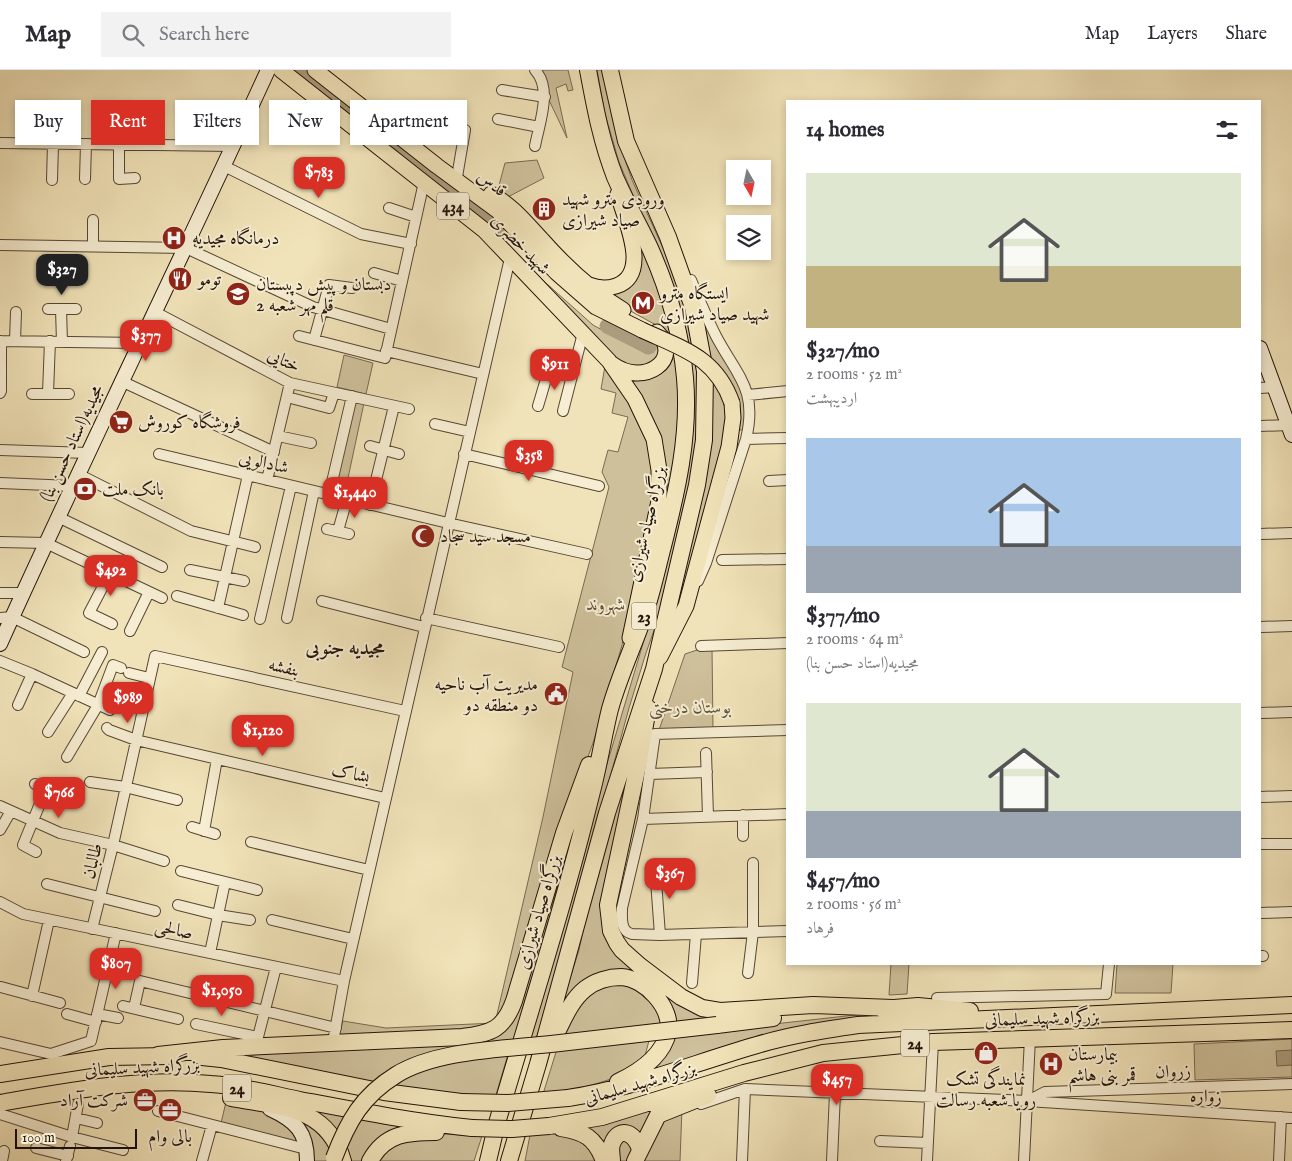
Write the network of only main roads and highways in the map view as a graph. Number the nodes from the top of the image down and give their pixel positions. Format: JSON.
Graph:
{"nodes":[{"id":1,"x":268,"y":70,"type":"edge"},
{"id":2,"x":280,"y":70,"type":"edge"},
{"id":3,"x":315,"y":70,"type":"edge"},
{"id":4,"x":588,"y":70,"type":"edge"},
{"id":5,"x":610,"y":70,"type":"edge"},
{"id":6,"x":437,"y":166,"type":"junction"},
{"id":7,"x":616,"y":178,"type":"junction"},
{"id":8,"x":587,"y":285,"type":"junction"},
{"id":9,"x":1261,"y":351,"type":"edge"},
{"id":10,"x":609,"y":361,"type":"junction"},
{"id":11,"x":1290,"y":430,"type":"edge"},
{"id":12,"x":6,"y":618,"type":"edge"},
{"id":13,"x":0,"y":643,"type":"edge"},
{"id":14,"x":626,"y":662,"type":"junction"},
{"id":15,"x":654,"y":669,"type":"junction"},
{"id":16,"x":610,"y":709,"type":"junction"},
{"id":17,"x":1292,"y":1005,"type":"edge"},
{"id":18,"x":893,"y":1008,"type":"junction"},
{"id":19,"x":1029,"y":1017,"type":"junction"},
{"id":20,"x":1292,"y":1030,"type":"edge"},
{"id":21,"x":158,"y":1055,"type":"junction"},
{"id":22,"x":780,"y":1063,"type":"junction"},
{"id":23,"x":538,"y":1064,"type":"junction"},
{"id":24,"x":0,"y":1074,"type":"edge"},
{"id":25,"x":153,"y":1082,"type":"junction"},
{"id":26,"x":592,"y":1094,"type":"junction"},
{"id":27,"x":251,"y":1102,"type":"junction"},
{"id":28,"x":0,"y":1103,"type":"edge"},
{"id":29,"x":525,"y":1109,"type":"junction"},
{"id":30,"x":498,"y":1123,"type":"junction"},
{"id":31,"x":549,"y":1126,"type":"junction"},
{"id":32,"x":472,"y":1128,"type":"junction"},
{"id":33,"x":307,"y":1155,"type":"edge"},
{"id":34,"x":638,"y":1155,"type":"edge"},
{"id":35,"x":336,"y":1160,"type":"edge"},
{"id":36,"x":370,"y":1161,"type":"edge"},
{"id":37,"x":479,"y":1161,"type":"edge"},
{"id":38,"x":488,"y":1161,"type":"edge"},
{"id":39,"x":509,"y":1161,"type":"edge"},
{"id":40,"x":521,"y":1161,"type":"edge"},
{"id":41,"x":604,"y":1161,"type":"edge"},
{"id":42,"x":612,"y":1161,"type":"edge"}],
"edges":[{"from":1,"to":12,"type":"main road","name":"مجیدیه(استاد حسن بنا)"},
{"from":2,"to":10,"type":"main road","name":"شهید خضری","number":"434"},
{"from":3,"to":6,"type":"main road","name":"قدس","number":"434"},
{"from":4,"to":7,"type":"highway","name":"بزرگراه صیاد شیرازی","number":"23"},
{"from":5,"to":15,"type":"highway","number":"23"},
{"from":6,"to":8,"type":"main road"},
{"from":6,"to":15,"type":"main road","name":"قدس","number":"434","bridge":true},
{"from":7,"to":8,"type":"main road"},
{"from":7,"to":14,"type":"highway","name":"بزرگراه صیاد شیرازی","number":"23"},
{"from":8,"to":10,"type":"main road"},
{"from":9,"to":11,"type":"main road"},
{"from":10,"to":14,"type":"main road"},
{"from":12,"to":13,"type":"main road","name":"مجیدیه(استاد حسن بنا)"},
{"from":14,"to":16,"type":"highway","name":"بزرگراه صیاد شیرازی","number":"23"},
{"from":15,"to":18,"type":"highway"},
{"from":15,"to":23,"type":"highway","number":"23"},
{"from":16,"to":21,"type":"highway"},
{"from":16,"to":30,"type":"highway","name":"بزرگراه صیاد شیرازی","number":"23"},
{"from":17,"to":19,"type":"highway","name":"بزرگراه شهید سلیمانی","number":"24"},
{"from":18,"to":19,"type":"highway"},
{"from":18,"to":35,"type":"highway","bridge":true},
{"from":19,"to":26,"type":"highway","name":"بزرگراه شهید سلیمانی","number":"24"},
{"from":20,"to":22,"type":"highway","name":"بزرگراه شهید سلیمانی","number":"24"},
{"from":21,"to":24,"type":"highway","number":"24"},
{"from":21,"to":26,"type":"highway","name":"بزرگراه شهید سلیمانی","number":"24","bridge":true},
{"from":22,"to":31,"type":"highway","name":"بزرگراه شهید سلیمانی","number":"24"},
{"from":22,"to":34,"type":"highway"},
{"from":23,"to":26,"type":"highway"},
{"from":23,"to":29,"type":"highway","number":"23"},
{"from":25,"to":27,"type":"highway"},
{"from":25,"to":28,"type":"highway","name":"بزرگراه شهید سلیمانی","number":"24"},
{"from":25,"to":32,"type":"highway","name":"بزرگراه شهید سلیمانی","number":"24"},
{"from":27,"to":33,"type":"main road"},
{"from":27,"to":35,"type":"highway"},
{"from":29,"to":39,"type":"highway","number":"23"},
{"from":29,"to":40,"type":"highway"},
{"from":30,"to":37,"type":"highway"},
{"from":30,"to":38,"type":"highway","name":"بزرگراه صیاد شیرازی","number":"23"},
{"from":31,"to":32,"type":"highway","name":"بزرگراه شهید سلیمانی","number":"24","bridge":true},
{"from":31,"to":41,"type":"highway"},
{"from":32,"to":36,"type":"highway"},
{"from":34,"to":42,"type":"highway"}]}
